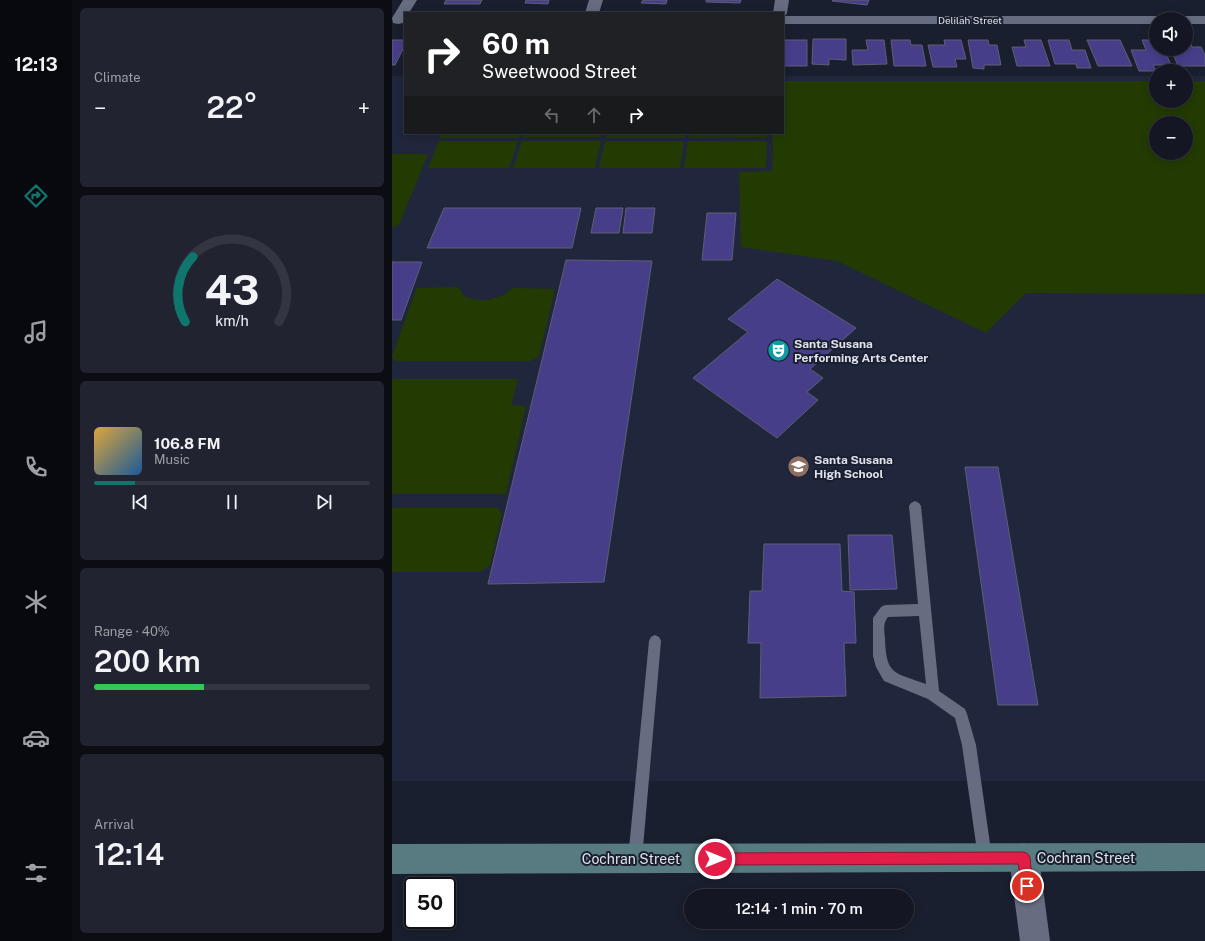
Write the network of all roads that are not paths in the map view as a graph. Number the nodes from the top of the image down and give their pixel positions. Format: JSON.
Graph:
{"nodes":[{"id":1,"x":410,"y":0,"type":"edge"},
{"id":2,"x":596,"y":0,"type":"edge"},
{"id":3,"x":782,"y":0,"type":"edge"},
{"id":4,"x":592,"y":12,"type":"edge"},
{"id":5,"x":780,"y":12,"type":"edge"},
{"id":6,"x":398,"y":20,"type":"edge"},
{"id":7,"x":784,"y":20,"type":"edge"},
{"id":8,"x":1149,"y":20,"type":"edge"},
{"id":9,"x":1193,"y":20,"type":"edge"},
{"id":10,"x":1205,"y":20,"type":"edge"},
{"id":11,"x":915,"y":506,"type":"dead end"},
{"id":12,"x":925,"y":610,"type":"junction"},
{"id":13,"x":655,"y":641,"type":"dead end"},
{"id":14,"x":933,"y":694,"type":"junction"},
{"id":15,"x":1205,"y":857,"type":"edge"},
{"id":16,"x":1024,"y":858,"type":"junction"},
{"id":17,"x":392,"y":859,"type":"edge"},
{"id":18,"x":985,"y":859,"type":"junction"},
{"id":19,"x":635,"y":860,"type":"junction"},
{"id":20,"x":1035,"y":941,"type":"edge"}],
"edges":[{"from":1,"to":6,"type":"street"},
{"from":2,"to":4,"type":"street"},
{"from":3,"to":5,"type":"street"},
{"from":7,"to":8,"type":"street","name":"Delilah Street"},
{"from":9,"to":10,"type":"street"},
{"from":11,"to":12,"type":"lane"},
{"from":12,"to":14,"type":"lane"},
{"from":12,"to":14,"type":"lane"},
{"from":13,"to":19,"type":"lane"},
{"from":14,"to":18,"type":"lane"},
{"from":15,"to":16,"type":"main road","name":"Cochran Street"},
{"from":16,"to":18,"type":"main road","name":"Cochran Street"},
{"from":16,"to":20,"type":"street"},
{"from":17,"to":19,"type":"main road","name":"Cochran Street"},
{"from":18,"to":19,"type":"main road","name":"Cochran Street"}]}
